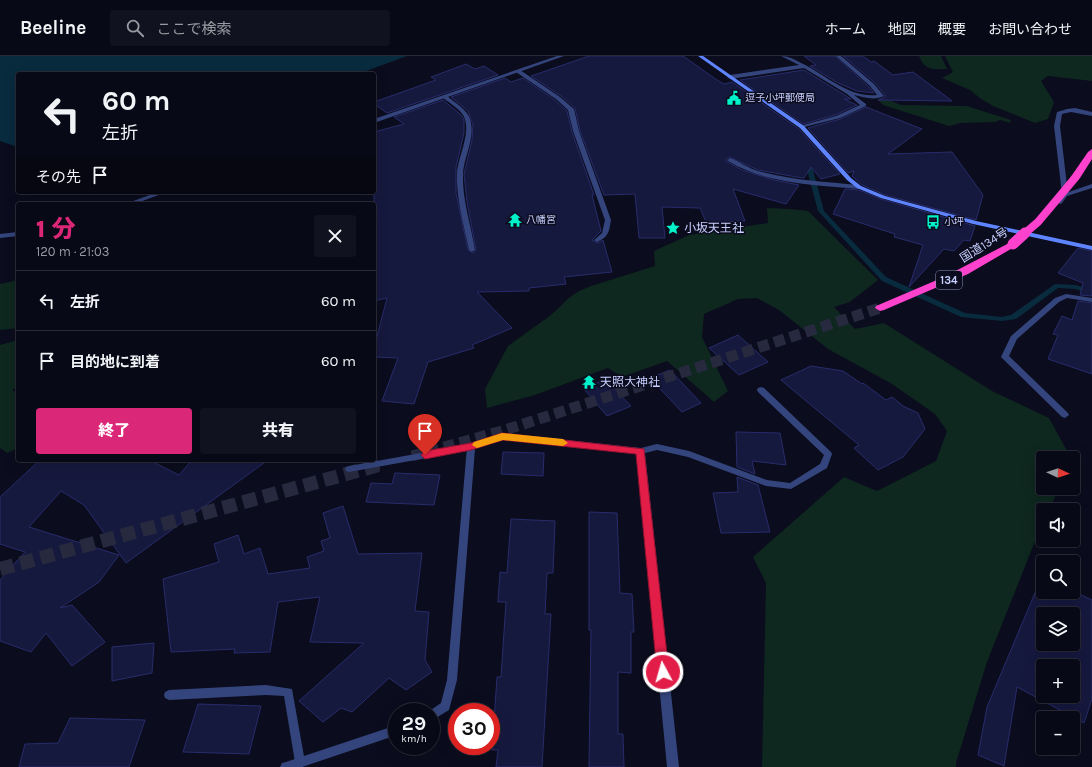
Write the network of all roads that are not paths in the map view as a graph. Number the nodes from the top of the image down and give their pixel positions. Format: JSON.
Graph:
{"nodes":[{"id":1,"x":562,"y":56,"type":"edge"},
{"id":2,"x":700,"y":56,"type":"edge"},
{"id":3,"x":783,"y":56,"type":"edge"},
{"id":4,"x":838,"y":56,"type":"edge"},
{"id":5,"x":805,"y":66,"type":"junction"},
{"id":6,"x":518,"y":71,"type":"junction"},
{"id":7,"x":730,"y":77,"type":"junction"},
{"id":8,"x":847,"y":92,"type":"junction"},
{"id":9,"x":445,"y":97,"type":"junction"},
{"id":10,"x":1092,"y":114,"type":"edge"},
{"id":11,"x":376,"y":120,"type":"edge"},
{"id":12,"x":802,"y":127,"type":"junction"},
{"id":13,"x":1092,"y":152,"type":"edge"},
{"id":14,"x":730,"y":160,"type":"dead end"},
{"id":15,"x":860,"y":186,"type":"junction"},
{"id":16,"x":1092,"y":186,"type":"edge"},
{"id":17,"x":158,"y":194,"type":"edge"},
{"id":18,"x":1065,"y":195,"type":"junction"},
{"id":19,"x":134,"y":202,"type":"edge"},
{"id":20,"x":16,"y":234,"type":"edge"},
{"id":21,"x":1029,"y":235,"type":"junction"},
{"id":22,"x":0,"y":236,"type":"edge"},
{"id":23,"x":597,"y":240,"type":"dead end"},
{"id":24,"x":1092,"y":248,"type":"edge"},
{"id":25,"x":472,"y":250,"type":"dead end"},
{"id":26,"x":1092,"y":300,"type":"edge"},
{"id":27,"x":880,"y":308,"type":"tunnel mouth"},
{"id":28,"x":761,"y":390,"type":"dead end"},
{"id":29,"x":1065,"y":415,"type":"dead end"},
{"id":30,"x":471,"y":447,"type":"junction"},
{"id":31,"x":641,"y":451,"type":"junction"},
{"id":32,"x":349,"y":469,"type":"dead end"},
{"id":33,"x":168,"y":695,"type":"dead end"},
{"id":34,"x":440,"y":710,"type":"edge"},
{"id":35,"x":388,"y":733,"type":"edge"},
{"id":36,"x":300,"y":762,"type":"junction"},
{"id":37,"x":286,"y":767,"type":"edge"},
{"id":38,"x":673,"y":767,"type":"edge"}],
"edges":[{"from":1,"to":6,"type":"street"},
{"from":2,"to":7,"type":"street"},
{"from":3,"to":5,"type":"street"},
{"from":4,"to":8,"type":"street"},
{"from":5,"to":7,"type":"street"},
{"from":5,"to":8,"type":"street"},
{"from":6,"to":9,"type":"street"},
{"from":6,"to":23,"type":"street"},
{"from":7,"to":12,"type":"street"},
{"from":8,"to":12,"type":"street"},
{"from":9,"to":11,"type":"street"},
{"from":9,"to":25,"type":"street"},
{"from":10,"to":18,"type":"street"},
{"from":12,"to":15,"type":"street"},
{"from":13,"to":27,"type":"highway","name":"国道134号","number":"134","bridge":true},
{"from":14,"to":15,"type":"street"},
{"from":15,"to":21,"type":"street"},
{"from":16,"to":18,"type":"street"},
{"from":17,"to":19,"type":"street"},
{"from":18,"to":21,"type":"street"},
{"from":20,"to":22,"type":"street"},
{"from":21,"to":24,"type":"street"},
{"from":26,"to":29,"type":"street"},
{"from":28,"to":31,"type":"street"},
{"from":30,"to":31,"type":"street"},
{"from":30,"to":32,"type":"street"},
{"from":30,"to":34,"type":"street"},
{"from":31,"to":38,"type":"street"},
{"from":33,"to":36,"type":"street"},
{"from":35,"to":36,"type":"street"},
{"from":36,"to":37,"type":"street"}]}
